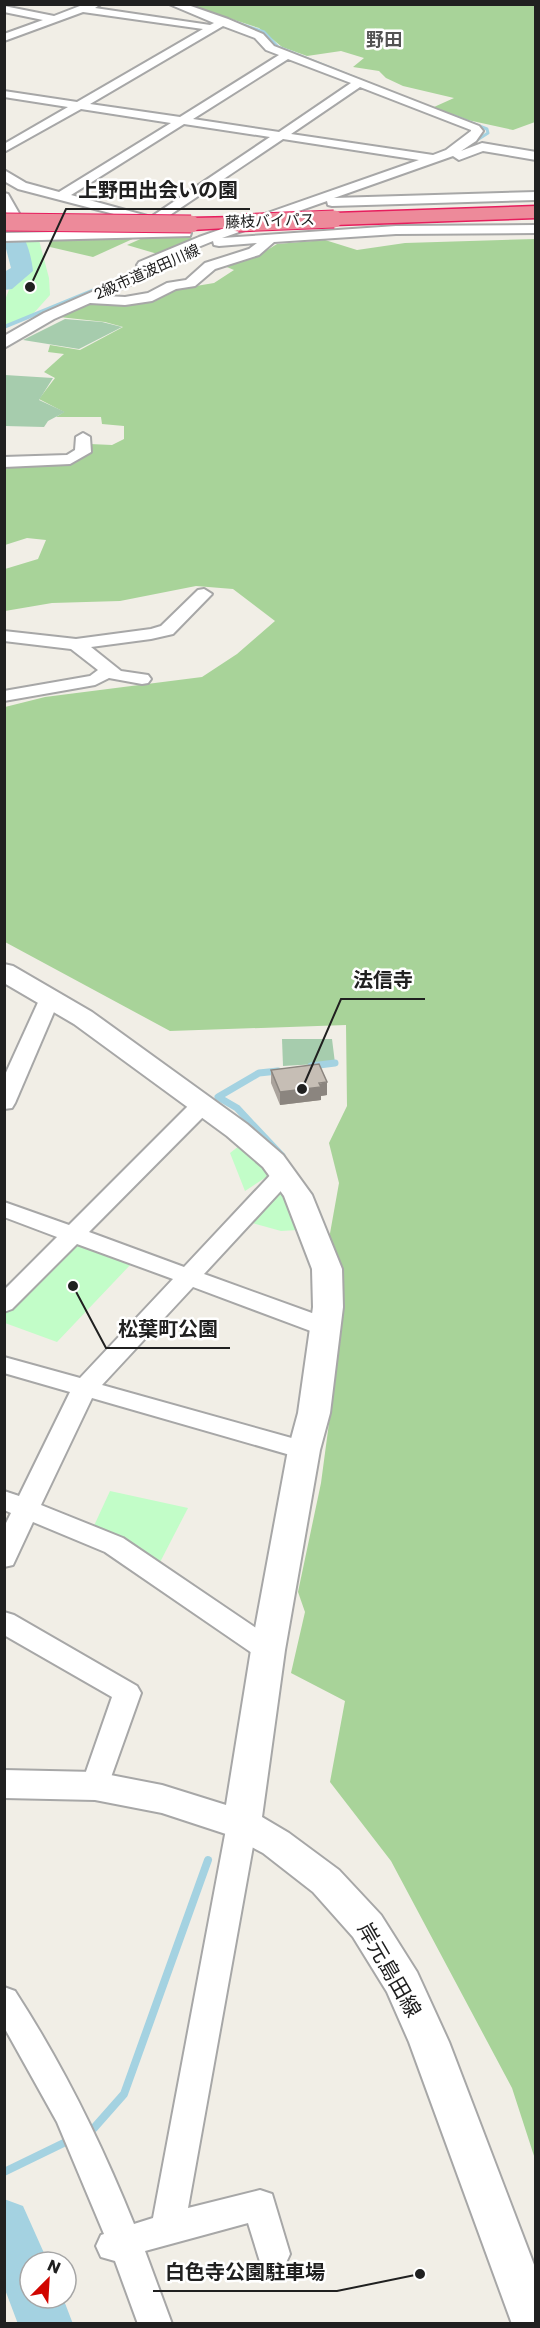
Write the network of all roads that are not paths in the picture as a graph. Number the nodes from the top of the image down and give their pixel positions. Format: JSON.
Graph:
{"nodes":[{"id":1,"x":96,"y":4,"type":"edge"},
{"id":2,"x":174,"y":4,"type":"edge"},
{"id":3,"x":4,"y":9,"type":"edge"},
{"id":4,"x":81,"y":9,"type":"junction"},
{"id":5,"x":53,"y":19,"type":"junction"},
{"id":6,"x":219,"y":24,"type":"junction"},
{"id":7,"x":4,"y":38,"type":"edge"},
{"id":8,"x":287,"y":55,"type":"junction"},
{"id":9,"x":359,"y":83,"type":"junction"},
{"id":10,"x":4,"y":94,"type":"edge"},
{"id":11,"x":80,"y":105,"type":"junction"},
{"id":12,"x":182,"y":121,"type":"junction"},
{"id":13,"x":281,"y":135,"type":"junction"},
{"id":14,"x":469,"y":147,"type":"junction"},
{"id":15,"x":4,"y":150,"type":"edge"},
{"id":16,"x":536,"y":156,"type":"edge"},
{"id":17,"x":434,"y":158,"type":"junction"},
{"id":18,"x":4,"y":174,"type":"edge"},
{"id":19,"x":61,"y":196,"type":"junction"},
{"id":20,"x":536,"y":196,"type":"edge"},
{"id":21,"x":4,"y":198,"type":"edge"},
{"id":22,"x":331,"y":211,"type":"junction"},
{"id":23,"x":536,"y":212,"type":"edge"},
{"id":24,"x":149,"y":221,"type":"junction"},
{"id":25,"x":4,"y":224,"type":"edge"},
{"id":26,"x":188,"y":229,"type":"junction"},
{"id":27,"x":536,"y":229,"type":"edge"},
{"id":28,"x":4,"y":237,"type":"edge"},
{"id":29,"x":269,"y":240,"type":"junction"},
{"id":30,"x":209,"y":241,"type":"junction"},
{"id":31,"x":144,"y":265,"type":"dead end"},
{"id":32,"x":88,"y":299,"type":"junction"},
{"id":33,"x":4,"y":344,"type":"edge"},
{"id":34,"x":83,"y":437,"type":"dead end"},
{"id":35,"x":4,"y":462,"type":"edge"},
{"id":36,"x":204,"y":594,"type":"dead end"},
{"id":37,"x":4,"y":636,"type":"edge"},
{"id":38,"x":76,"y":644,"type":"junction"},
{"id":39,"x":109,"y":669,"type":"junction"},
{"id":40,"x":142,"y":679,"type":"dead end"},
{"id":41,"x":4,"y":696,"type":"edge"},
{"id":42,"x":4,"y":972,"type":"edge"},
{"id":43,"x":50,"y":998,"type":"junction"},
{"id":44,"x":4,"y":1103,"type":"edge"},
{"id":45,"x":202,"y":1105,"type":"junction"},
{"id":46,"x":283,"y":1175,"type":"junction"},
{"id":47,"x":4,"y":1209,"type":"edge"},
{"id":48,"x":74,"y":1234,"type":"junction"},
{"id":49,"x":188,"y":1277,"type":"junction"},
{"id":50,"x":7,"y":1298,"type":"edge"},
{"id":51,"x":325,"y":1327,"type":"junction"},
{"id":52,"x":4,"y":1365,"type":"edge"},
{"id":53,"x":85,"y":1388,"type":"junction"},
{"id":54,"x":304,"y":1450,"type":"junction"},
{"id":55,"x":15,"y":1504,"type":"edge"},
{"id":56,"x":4,"y":1558,"type":"edge"},
{"id":57,"x":4,"y":1622,"type":"edge"},
{"id":58,"x":268,"y":1650,"type":"junction"},
{"id":59,"x":4,"y":1784,"type":"edge"},
{"id":60,"x":95,"y":1786,"type":"junction"},
{"id":61,"x":242,"y":1824,"type":"junction"},
{"id":62,"x":4,"y":2000,"type":"edge"},
{"id":63,"x":168,"y":2228,"type":"junction"},
{"id":64,"x":119,"y":2243,"type":"junction"},
{"id":65,"x":273,"y":2254,"type":"dead end"},
{"id":66,"x":155,"y":2324,"type":"edge"},
{"id":67,"x":534,"y":2324,"type":"edge"}],
"edges":[{"from":1,"to":4,"type":"street"},
{"from":2,"to":6,"type":"street"},
{"from":3,"to":5,"type":"street"},
{"from":4,"to":5,"type":"street"},
{"from":4,"to":6,"type":"street"},
{"from":5,"to":7,"type":"street"},
{"from":6,"to":8,"type":"street"},
{"from":6,"to":11,"type":"street"},
{"from":8,"to":9,"type":"street"},
{"from":8,"to":12,"type":"street"},
{"from":9,"to":13,"type":"street"},
{"from":9,"to":14,"type":"street"},
{"from":10,"to":11,"type":"street"},
{"from":11,"to":12,"type":"street"},
{"from":11,"to":15,"type":"street"},
{"from":12,"to":13,"type":"street"},
{"from":12,"to":19,"type":"street"},
{"from":13,"to":17,"type":"street"},
{"from":13,"to":24,"type":"street"},
{"from":14,"to":16,"type":"street","name":"2級市道波田川線"},
{"from":14,"to":17,"type":"street"},
{"from":14,"to":22,"type":"street","name":"2級市道波田川線"},
{"from":17,"to":30,"type":"street"},
{"from":18,"to":19,"type":"street"},
{"from":19,"to":24,"type":"street"},
{"from":20,"to":22,"type":"street"},
{"from":21,"to":24,"type":"street"},
{"from":22,"to":23,"type":"highway","name":"藤枝バイパス"},
{"from":22,"to":26,"type":"highway","name":"藤枝バイパス","bridge":true},
{"from":22,"to":30,"type":"street","name":"2級市道波田川線"},
{"from":24,"to":26,"type":"street"},
{"from":25,"to":26,"type":"highway","bridge":true},
{"from":25,"to":26,"type":"highway","name":"藤枝バイパス","bridge":true},
{"from":26,"to":28,"type":"street"},
{"from":26,"to":30,"type":"street"},
{"from":27,"to":29,"type":"street"},
{"from":29,"to":30,"type":"street"},
{"from":29,"to":32,"type":"street"},
{"from":30,"to":31,"type":"street"},
{"from":30,"to":32,"type":"street","name":"2級市道波田川線"},
{"from":32,"to":33,"type":"street","name":"2級市道波田川線"},
{"from":34,"to":35,"type":"street"},
{"from":36,"to":38,"type":"street"},
{"from":37,"to":38,"type":"street"},
{"from":38,"to":39,"type":"street"},
{"from":39,"to":40,"type":"street"},
{"from":39,"to":41,"type":"street"},
{"from":42,"to":43,"type":"street"},
{"from":43,"to":44,"type":"street"},
{"from":43,"to":45,"type":"street"},
{"from":45,"to":46,"type":"street"},
{"from":45,"to":48,"type":"street"},
{"from":46,"to":49,"type":"street"},
{"from":46,"to":51,"type":"street"},
{"from":47,"to":48,"type":"street"},
{"from":48,"to":49,"type":"street"},
{"from":48,"to":50,"type":"street"},
{"from":49,"to":51,"type":"street"},
{"from":49,"to":53,"type":"street"},
{"from":51,"to":54,"type":"street"},
{"from":52,"to":53,"type":"street"},
{"from":53,"to":54,"type":"street"},
{"from":53,"to":55,"type":"street"},
{"from":54,"to":58,"type":"street"},
{"from":55,"to":56,"type":"street"},
{"from":55,"to":58,"type":"street"},
{"from":57,"to":60,"type":"street"},
{"from":58,"to":61,"type":"street"},
{"from":59,"to":60,"type":"street","name":"岸元島田線"},
{"from":60,"to":61,"type":"street","name":"岸元島田線"},
{"from":61,"to":63,"type":"street"},
{"from":61,"to":67,"type":"street","name":"岸元島田線"},
{"from":62,"to":64,"type":"street"},
{"from":63,"to":64,"type":"street"},
{"from":63,"to":65,"type":"street"},
{"from":64,"to":66,"type":"street"}]}
